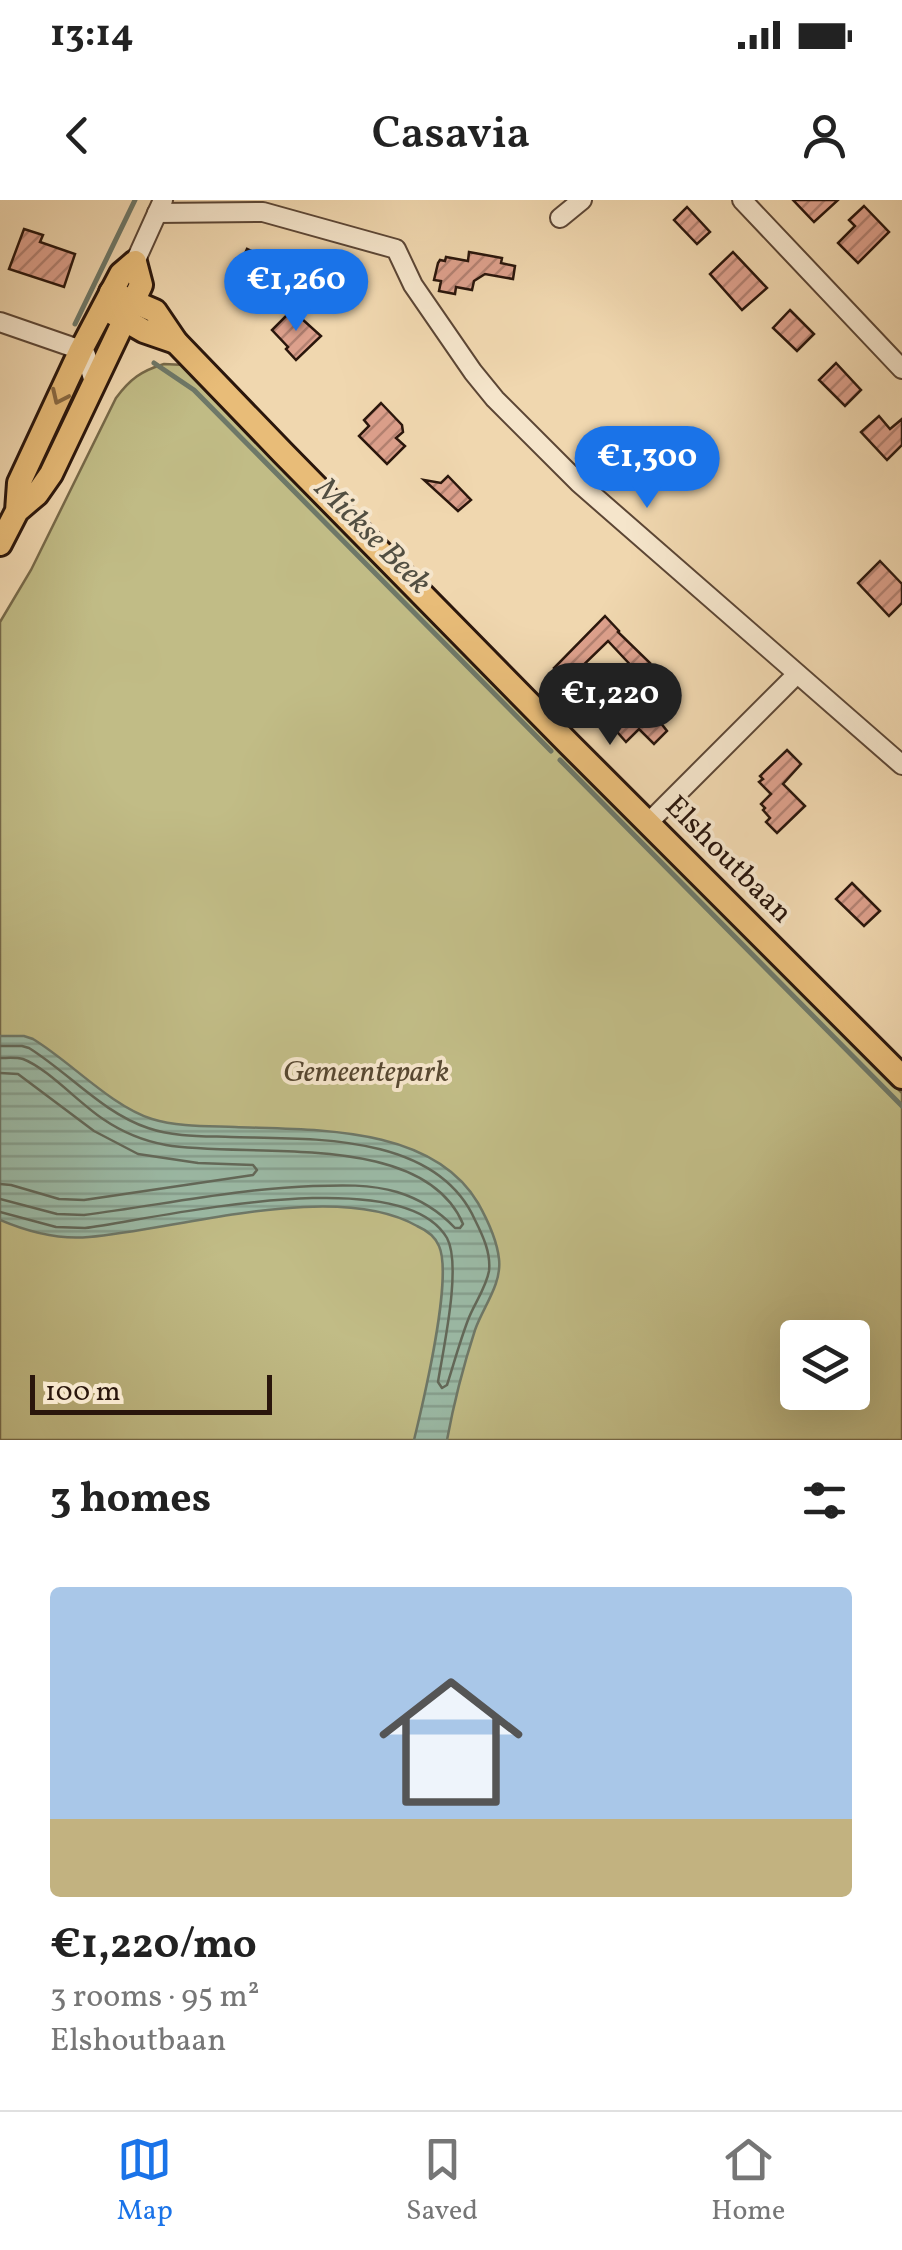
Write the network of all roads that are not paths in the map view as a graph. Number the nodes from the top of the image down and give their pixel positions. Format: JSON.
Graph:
{"nodes":[{"id":1,"x":582,"y":200,"type":"edge"},
{"id":2,"x":742,"y":200,"type":"edge"},
{"id":3,"x":160,"y":206,"type":"edge"},
{"id":4,"x":560,"y":218,"type":"dead end"},
{"id":5,"x":135,"y":262,"type":"joint"},
{"id":6,"x":118,"y":305,"type":"junction"},
{"id":7,"x":0,"y":322,"type":"edge"},
{"id":8,"x":81,"y":350,"type":"junction"},
{"id":9,"x":902,"y":369,"type":"edge"},
{"id":10,"x":94,"y":382,"type":"junction"},
{"id":11,"x":28,"y":489,"type":"junction"},
{"id":12,"x":0,"y":544,"type":"edge"},
{"id":13,"x":797,"y":674,"type":"junction"},
{"id":14,"x":902,"y":765,"type":"edge"},
{"id":15,"x":648,"y":823,"type":"junction"},
{"id":16,"x":902,"y":1077,"type":"edge"}],
"edges":[{"from":1,"to":4,"type":"street"},
{"from":2,"to":9,"type":"street"},
{"from":3,"to":5,"type":"street"},
{"from":3,"to":13,"type":"street"},
{"from":5,"to":6,"type":"main road"},
{"from":6,"to":8,"type":"main road"},
{"from":6,"to":10,"type":"main road"},
{"from":6,"to":15,"type":"main road","name":"Elshoutbaan"},
{"from":7,"to":8,"type":"street"},
{"from":8,"to":10,"type":"street"},
{"from":8,"to":11,"type":"main road","one_way":true},
{"from":10,"to":11,"type":"main road"},
{"from":11,"to":12,"type":"main road"},
{"from":13,"to":14,"type":"street"},
{"from":13,"to":15,"type":"street"},
{"from":15,"to":16,"type":"main road","name":"Elshoutbaan"}]}
